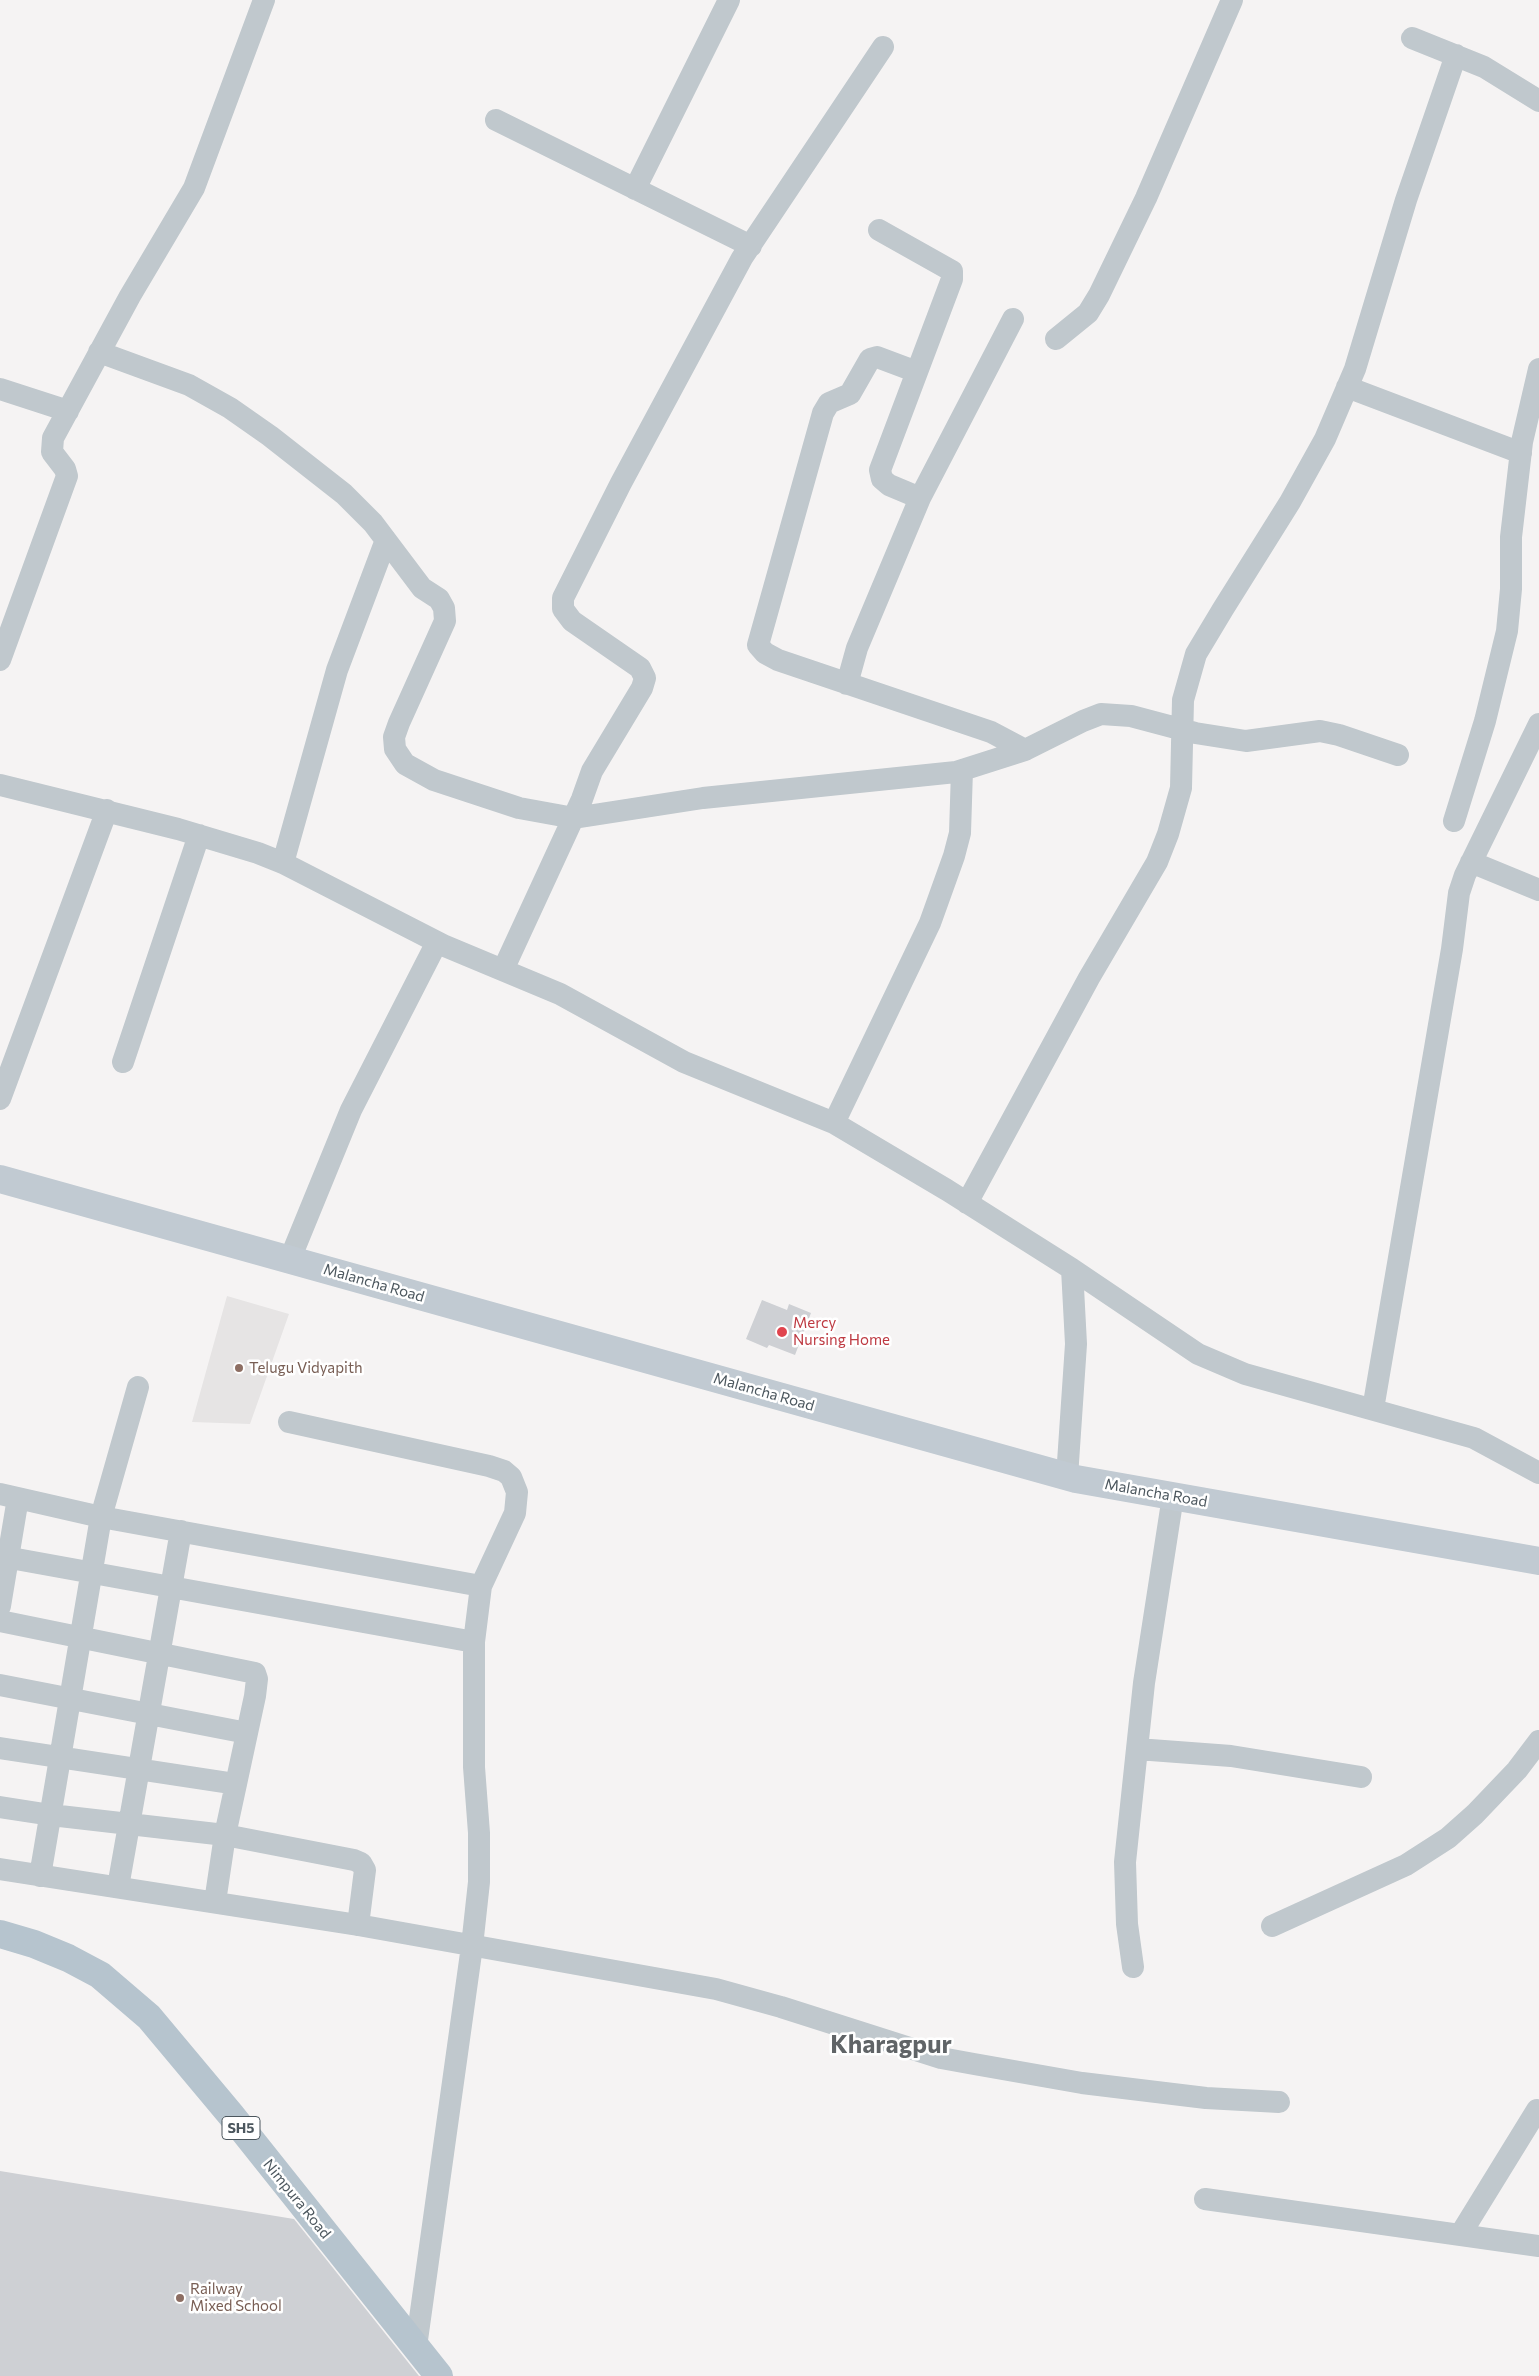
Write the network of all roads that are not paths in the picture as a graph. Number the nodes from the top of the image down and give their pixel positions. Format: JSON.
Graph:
{"nodes":[{"id":1,"x":264,"y":0,"type":"edge"},
{"id":2,"x":729,"y":0,"type":"edge"},
{"id":3,"x":1232,"y":0,"type":"edge"},
{"id":4,"x":1412,"y":38,"type":"dead end"},
{"id":5,"x":883,"y":47,"type":"dead end"},
{"id":6,"x":1456,"y":55,"type":"junction"},
{"id":7,"x":1539,"y":101,"type":"edge"},
{"id":8,"x":496,"y":120,"type":"dead end"},
{"id":9,"x":635,"y":190,"type":"junction"},
{"id":10,"x":879,"y":230,"type":"dead end"},
{"id":11,"x":751,"y":246,"type":"junction"},
{"id":12,"x":1013,"y":319,"type":"dead end"},
{"id":13,"x":1056,"y":339,"type":"dead end"},
{"id":14,"x":100,"y":352,"type":"junction"},
{"id":15,"x":1539,"y":369,"type":"edge"},
{"id":16,"x":917,"y":372,"type":"junction"},
{"id":17,"x":1347,"y":387,"type":"junction"},
{"id":18,"x":0,"y":389,"type":"edge"},
{"id":19,"x":68,"y":411,"type":"junction"},
{"id":20,"x":1527,"y":447,"type":"edge"},
{"id":21,"x":920,"y":498,"type":"junction"},
{"id":22,"x":386,"y":540,"type":"junction"},
{"id":23,"x":0,"y":660,"type":"edge"},
{"id":24,"x":847,"y":684,"type":"junction"},
{"id":25,"x":1539,"y":724,"type":"edge"},
{"id":26,"x":1181,"y":729,"type":"junction"},
{"id":27,"x":1025,"y":750,"type":"junction"},
{"id":28,"x":1398,"y":755,"type":"dead end"},
{"id":29,"x":1530,"y":761,"type":"edge"},
{"id":30,"x":962,"y":770,"type":"junction"},
{"id":31,"x":0,"y":785,"type":"edge"},
{"id":32,"x":107,"y":810,"type":"junction"},
{"id":33,"x":574,"y":818,"type":"junction"},
{"id":34,"x":1454,"y":821,"type":"dead end"},
{"id":35,"x":199,"y":835,"type":"junction"},
{"id":36,"x":1471,"y":862,"type":"junction"},
{"id":37,"x":283,"y":864,"type":"junction"},
{"id":38,"x":1539,"y":890,"type":"edge"},
{"id":39,"x":437,"y":942,"type":"junction"},
{"id":40,"x":502,"y":970,"type":"junction"},
{"id":41,"x":123,"y":1062,"type":"dead end"},
{"id":42,"x":0,"y":1099,"type":"edge"},
{"id":43,"x":834,"y":1123,"type":"junction"},
{"id":44,"x":0,"y":1179,"type":"edge"},
{"id":45,"x":967,"y":1203,"type":"junction"},
{"id":46,"x":290,"y":1259,"type":"junction"},
{"id":47,"x":1072,"y":1270,"type":"junction"},
{"id":48,"x":138,"y":1387,"type":"dead end"},
{"id":49,"x":1373,"y":1409,"type":"junction"},
{"id":50,"x":289,"y":1422,"type":"dead end"},
{"id":51,"x":1539,"y":1473,"type":"edge"},
{"id":52,"x":1067,"y":1476,"type":"junction"},
{"id":53,"x":9,"y":1496,"type":"edge"},
{"id":54,"x":1173,"y":1496,"type":"junction"},
{"id":55,"x":101,"y":1517,"type":"junction"},
{"id":56,"x":181,"y":1531,"type":"junction"},
{"id":57,"x":4,"y":1557,"type":"edge"},
{"id":58,"x":1539,"y":1561,"type":"edge"},
{"id":59,"x":91,"y":1573,"type":"junction"},
{"id":60,"x":481,"y":1586,"type":"junction"},
{"id":61,"x":171,"y":1588,"type":"junction"},
{"id":62,"x":0,"y":1606,"type":"edge"},
{"id":63,"x":0,"y":1621,"type":"edge"},
{"id":64,"x":81,"y":1636,"type":"junction"},
{"id":65,"x":474,"y":1642,"type":"junction"},
{"id":66,"x":159,"y":1652,"type":"junction"},
{"id":67,"x":0,"y":1685,"type":"edge"},
{"id":68,"x":70,"y":1698,"type":"junction"},
{"id":69,"x":149,"y":1713,"type":"junction"},
{"id":70,"x":247,"y":1733,"type":"junction"},
{"id":71,"x":1539,"y":1741,"type":"edge"},
{"id":72,"x":0,"y":1748,"type":"edge"},
{"id":73,"x":1137,"y":1749,"type":"junction"},
{"id":74,"x":60,"y":1757,"type":"junction"},
{"id":75,"x":139,"y":1768,"type":"junction"},
{"id":76,"x":1361,"y":1777,"type":"dead end"},
{"id":77,"x":236,"y":1784,"type":"junction"},
{"id":78,"x":0,"y":1807,"type":"edge"},
{"id":79,"x":51,"y":1815,"type":"junction"},
{"id":80,"x":130,"y":1823,"type":"junction"},
{"id":81,"x":225,"y":1835,"type":"junction"},
{"id":82,"x":0,"y":1869,"type":"edge"},
{"id":83,"x":40,"y":1876,"type":"junction"},
{"id":84,"x":118,"y":1886,"type":"junction"},
{"id":85,"x":215,"y":1902,"type":"junction"},
{"id":86,"x":358,"y":1925,"type":"junction"},
{"id":87,"x":1272,"y":1926,"type":"dead end"},
{"id":88,"x":0,"y":1934,"type":"edge"},
{"id":89,"x":472,"y":1946,"type":"junction"},
{"id":90,"x":1133,"y":1967,"type":"dead end"},
{"id":91,"x":1279,"y":2102,"type":"dead end"},
{"id":92,"x":1537,"y":2110,"type":"dead end"},
{"id":93,"x":1205,"y":2199,"type":"dead end"},
{"id":94,"x":1460,"y":2235,"type":"junction"},
{"id":95,"x":1539,"y":2246,"type":"edge"},
{"id":96,"x":416,"y":2347,"type":"junction"},
{"id":97,"x":439,"y":2376,"type":"edge"}],
"edges":[{"from":1,"to":14,"type":"street"},
{"from":2,"to":9,"type":"street"},
{"from":3,"to":13,"type":"street"},
{"from":4,"to":6,"type":"street"},
{"from":5,"to":11,"type":"street"},
{"from":6,"to":7,"type":"street"},
{"from":6,"to":17,"type":"street"},
{"from":8,"to":9,"type":"street"},
{"from":9,"to":11,"type":"street"},
{"from":10,"to":16,"type":"street"},
{"from":11,"to":33,"type":"street"},
{"from":12,"to":21,"type":"street"},
{"from":14,"to":19,"type":"street"},
{"from":14,"to":22,"type":"street"},
{"from":15,"to":20,"type":"street"},
{"from":16,"to":21,"type":"street"},
{"from":16,"to":24,"type":"street"},
{"from":17,"to":20,"type":"street"},
{"from":17,"to":26,"type":"street"},
{"from":18,"to":19,"type":"street"},
{"from":19,"to":23,"type":"street"},
{"from":20,"to":34,"type":"street"},
{"from":21,"to":24,"type":"street"},
{"from":22,"to":33,"type":"street"},
{"from":22,"to":37,"type":"street"},
{"from":24,"to":27,"type":"street"},
{"from":25,"to":29,"type":"street"},
{"from":26,"to":27,"type":"street"},
{"from":26,"to":28,"type":"street"},
{"from":26,"to":45,"type":"street"},
{"from":27,"to":30,"type":"street"},
{"from":29,"to":36,"type":"street"},
{"from":30,"to":33,"type":"street"},
{"from":30,"to":43,"type":"street"},
{"from":31,"to":32,"type":"street"},
{"from":32,"to":35,"type":"street"},
{"from":32,"to":42,"type":"street"},
{"from":33,"to":40,"type":"street"},
{"from":35,"to":37,"type":"street"},
{"from":35,"to":41,"type":"street"},
{"from":36,"to":38,"type":"street"},
{"from":36,"to":49,"type":"street"},
{"from":37,"to":39,"type":"street"},
{"from":39,"to":40,"type":"street"},
{"from":39,"to":46,"type":"street"},
{"from":40,"to":43,"type":"street"},
{"from":43,"to":45,"type":"street"},
{"from":44,"to":46,"type":"street","name":"Malancha Road"},
{"from":45,"to":47,"type":"street"},
{"from":46,"to":52,"type":"street","name":"Malancha Road"},
{"from":47,"to":49,"type":"street"},
{"from":47,"to":52,"type":"street"},
{"from":48,"to":55,"type":"street"},
{"from":49,"to":51,"type":"street"},
{"from":50,"to":60,"type":"street"},
{"from":52,"to":54,"type":"street","name":"Malancha Road"},
{"from":53,"to":55,"type":"street"},
{"from":53,"to":57,"type":"street"},
{"from":54,"to":58,"type":"street","name":"Malancha Road"},
{"from":54,"to":73,"type":"street"},
{"from":55,"to":56,"type":"street"},
{"from":55,"to":59,"type":"street"},
{"from":56,"to":60,"type":"street"},
{"from":56,"to":61,"type":"street"},
{"from":57,"to":59,"type":"street"},
{"from":57,"to":62,"type":"street"},
{"from":59,"to":61,"type":"street"},
{"from":59,"to":64,"type":"street"},
{"from":60,"to":65,"type":"street"},
{"from":61,"to":65,"type":"street"},
{"from":61,"to":66,"type":"street"},
{"from":63,"to":64,"type":"street"},
{"from":64,"to":66,"type":"street"},
{"from":64,"to":68,"type":"street"},
{"from":65,"to":89,"type":"street"},
{"from":66,"to":69,"type":"street"},
{"from":66,"to":70,"type":"street"},
{"from":67,"to":68,"type":"street"},
{"from":68,"to":69,"type":"street"},
{"from":68,"to":74,"type":"street"},
{"from":69,"to":70,"type":"street"},
{"from":69,"to":75,"type":"street"},
{"from":70,"to":77,"type":"street"},
{"from":71,"to":87,"type":"street"},
{"from":72,"to":74,"type":"street"},
{"from":73,"to":76,"type":"street"},
{"from":73,"to":90,"type":"street"},
{"from":74,"to":75,"type":"street"},
{"from":74,"to":79,"type":"street"},
{"from":75,"to":77,"type":"street"},
{"from":75,"to":80,"type":"street"},
{"from":77,"to":81,"type":"street"},
{"from":78,"to":79,"type":"street"},
{"from":79,"to":80,"type":"street"},
{"from":79,"to":83,"type":"street"},
{"from":80,"to":81,"type":"street"},
{"from":80,"to":84,"type":"street"},
{"from":81,"to":85,"type":"street"},
{"from":81,"to":86,"type":"street"},
{"from":82,"to":83,"type":"street"},
{"from":83,"to":84,"type":"street"},
{"from":84,"to":85,"type":"street"},
{"from":85,"to":86,"type":"street"},
{"from":86,"to":89,"type":"street"},
{"from":88,"to":96,"type":"main road","name":"Nimpura Road","number":"SH5"},
{"from":89,"to":91,"type":"street"},
{"from":89,"to":96,"type":"street"},
{"from":92,"to":94,"type":"street"},
{"from":93,"to":94,"type":"street"},
{"from":94,"to":95,"type":"street"},
{"from":96,"to":97,"type":"main road","name":"Nimpura Road","number":"SH5"}]}
